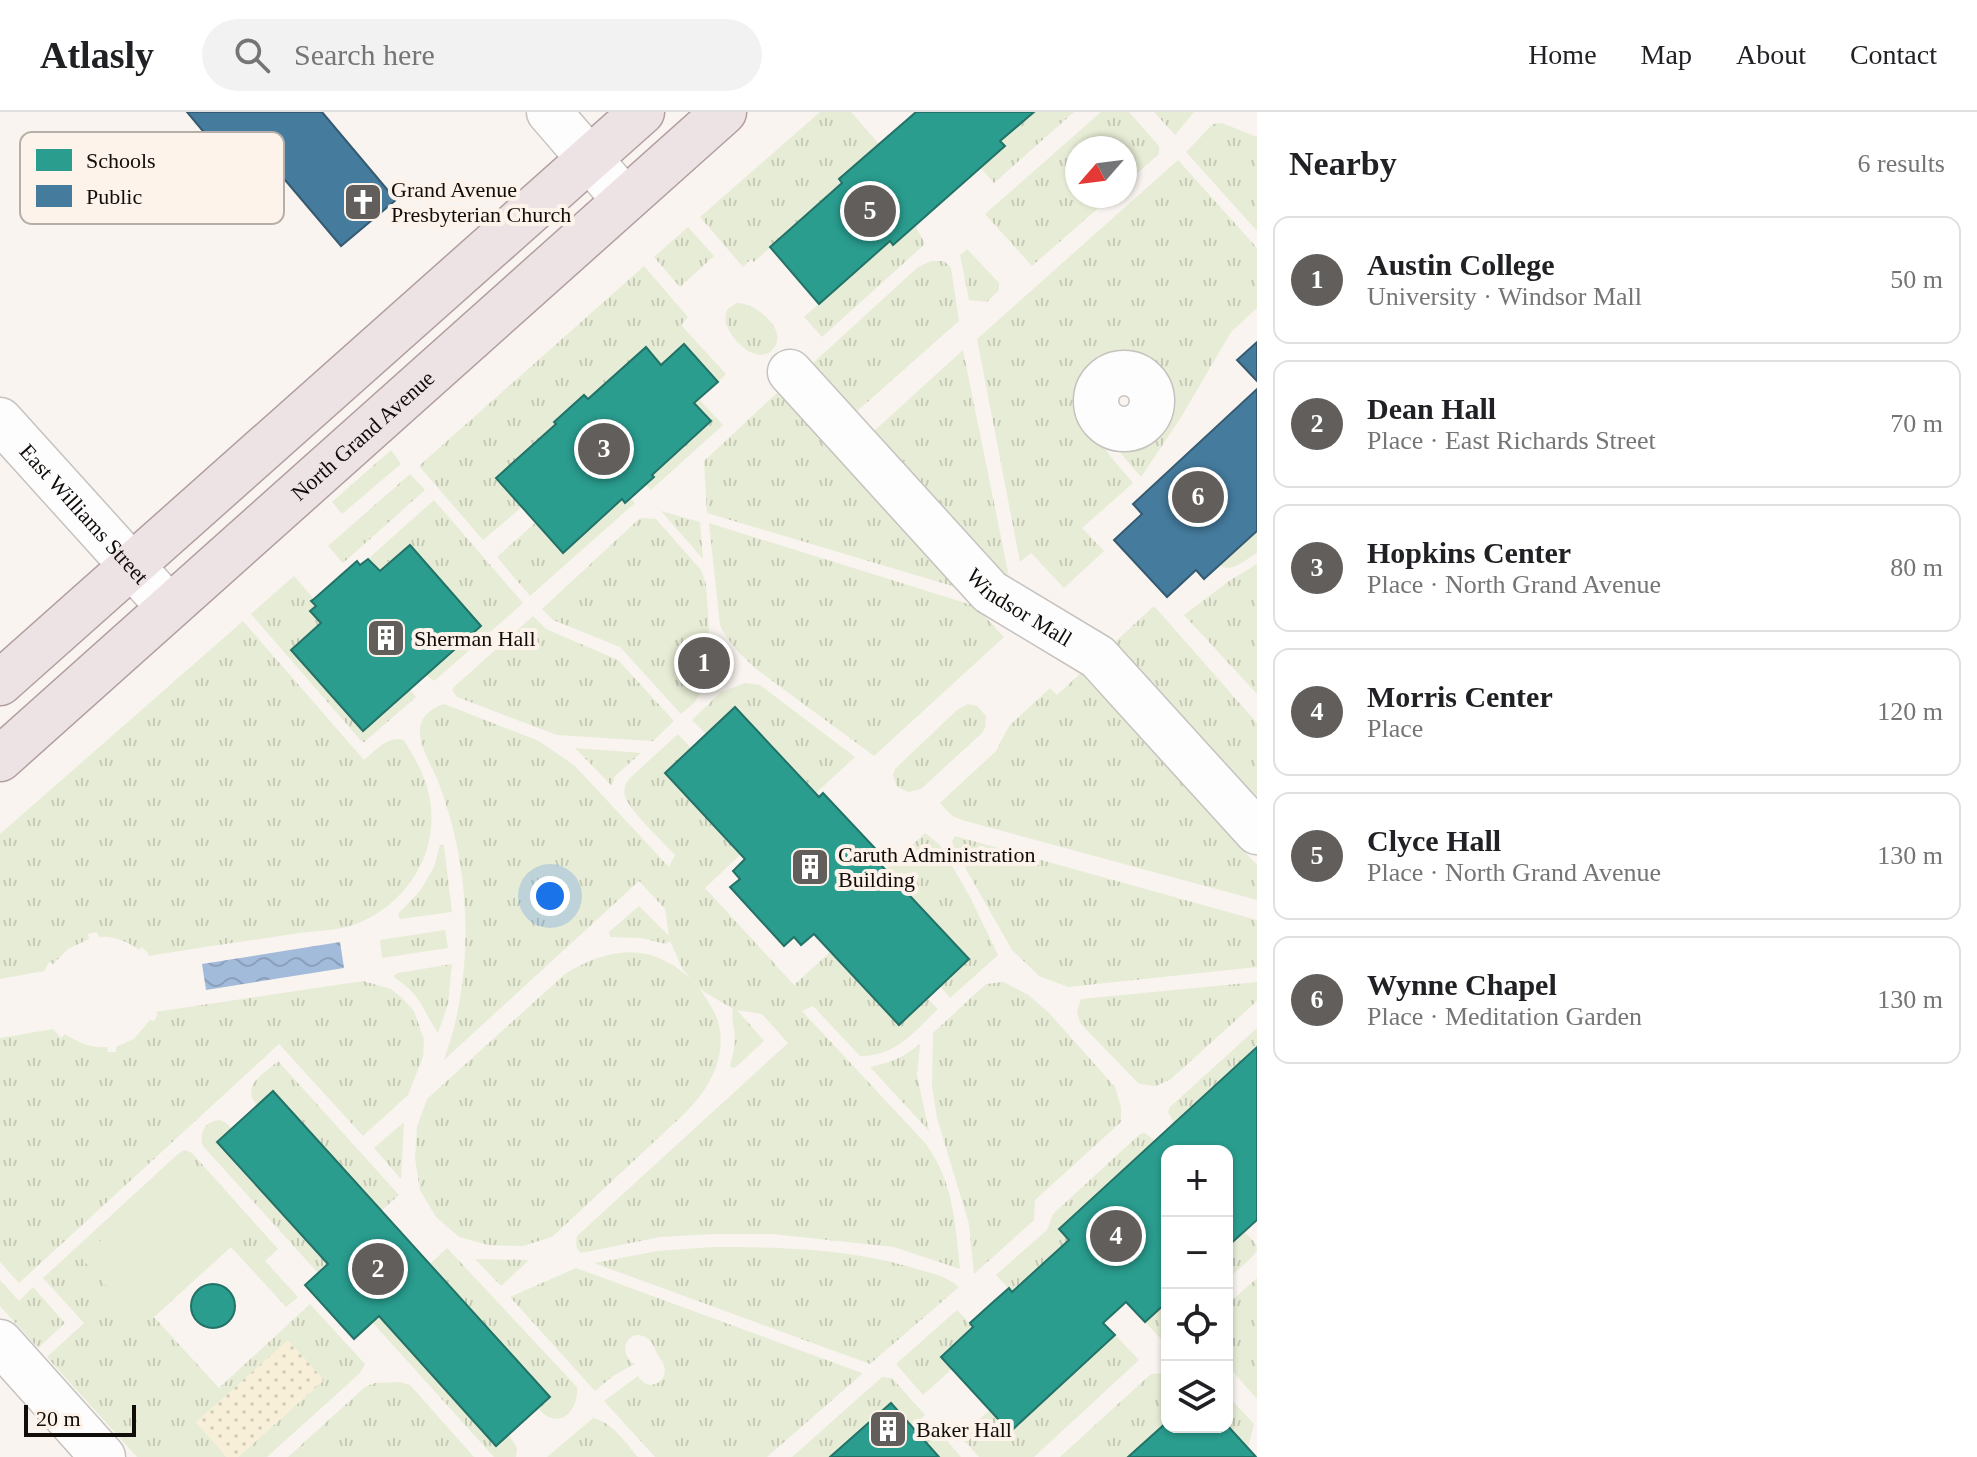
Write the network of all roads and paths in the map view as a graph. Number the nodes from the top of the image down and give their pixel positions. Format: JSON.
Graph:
{"nodes":[{"id":1,"x":549,"y":112,"type":"edge"},
{"id":2,"x":642,"y":112,"type":"edge"},
{"id":3,"x":724,"y":112,"type":"edge"},
{"id":4,"x":589,"y":159,"type":"junction"},
{"id":5,"x":625,"y":200,"type":"junction"},
{"id":6,"x":790,"y":372,"type":"dead end"},
{"id":7,"x":0,"y":420,"type":"edge"},
{"id":8,"x":130,"y":566,"type":"junction"},
{"id":9,"x":169,"y":607,"type":"junction"},
{"id":10,"x":0,"y":683,"type":"edge"},
{"id":11,"x":0,"y":759,"type":"edge"},
{"id":12,"x":1257,"y":832,"type":"edge"},
{"id":13,"x":0,"y":1342,"type":"edge"},
{"id":14,"x":103,"y":1457,"type":"edge"}],
"edges":[{"from":1,"to":4,"type":"street"},
{"from":2,"to":4,"type":"main road"},
{"from":3,"to":5,"type":"main road","name":"North Grand Avenue"},
{"from":4,"to":5,"type":"street"},
{"from":4,"to":8,"type":"main road"},
{"from":5,"to":9,"type":"main road","name":"North Grand Avenue"},
{"from":6,"to":12,"type":"street","name":"Windsor Mall"},
{"from":7,"to":8,"type":"street","name":"East Williams Street"},
{"from":8,"to":9,"type":"street","name":"East Williams Street"},
{"from":8,"to":10,"type":"main road"},
{"from":9,"to":11,"type":"main road","name":"North Grand Avenue"},
{"from":13,"to":14,"type":"street"}]}
